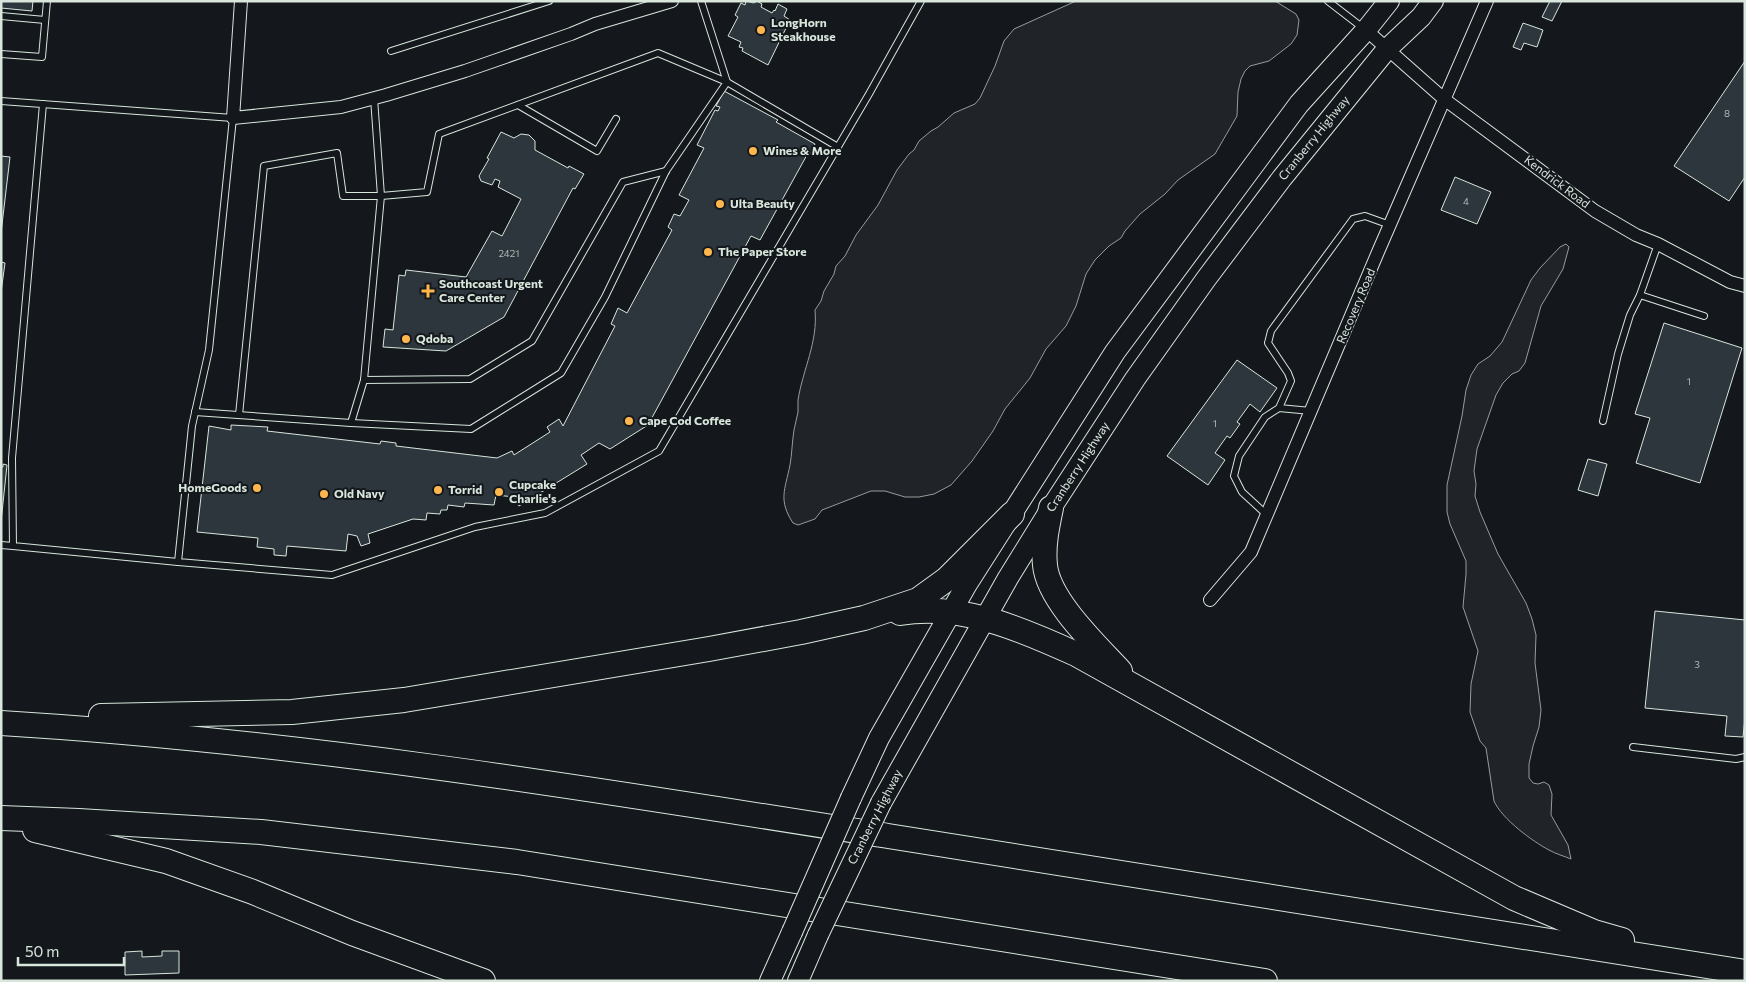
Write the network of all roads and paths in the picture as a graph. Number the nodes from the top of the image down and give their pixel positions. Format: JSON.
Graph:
{"nodes":[{"id":1,"x":47,"y":1,"type":"edge"},
{"id":2,"x":242,"y":1,"type":"edge"},
{"id":3,"x":549,"y":1,"type":"edge"},
{"id":4,"x":672,"y":1,"type":"edge"},
{"id":5,"x":701,"y":1,"type":"edge"},
{"id":6,"x":921,"y":1,"type":"edge"},
{"id":7,"x":1328,"y":1,"type":"edge"},
{"id":8,"x":1389,"y":1,"type":"edge"},
{"id":9,"x":1433,"y":1,"type":"edge"},
{"id":10,"x":1487,"y":1,"type":"edge"},
{"id":11,"x":1,"y":16,"type":"edge"},
{"id":12,"x":46,"y":20,"type":"junction"},
{"id":13,"x":1366,"y":30,"type":"junction"},
{"id":14,"x":1387,"y":49,"type":"junction"},
{"id":15,"x":391,"y":50,"type":"dead end"},
{"id":16,"x":1,"y":54,"type":"edge"},
{"id":17,"x":727,"y":82,"type":"junction"},
{"id":18,"x":374,"y":98,"type":"junction"},
{"id":19,"x":1444,"y":99,"type":"junction"},
{"id":20,"x":1,"y":101,"type":"edge"},
{"id":21,"x":43,"y":104,"type":"junction"},
{"id":22,"x":518,"y":105,"type":"junction"},
{"id":23,"x":233,"y":118,"type":"junction"},
{"id":24,"x":616,"y":118,"type":"dead end"},
{"id":25,"x":838,"y":147,"type":"junction"},
{"id":26,"x":666,"y":171,"type":"junction"},
{"id":27,"x":381,"y":196,"type":"junction"},
{"id":28,"x":1390,"y":225,"type":"junction"},
{"id":29,"x":1658,"y":244,"type":"junction"},
{"id":30,"x":1745,"y":286,"type":"edge"},
{"id":31,"x":1640,"y":295,"type":"junction"},
{"id":32,"x":1704,"y":316,"type":"dead end"},
{"id":33,"x":364,"y":380,"type":"junction"},
{"id":34,"x":1279,"y":408,"type":"junction"},
{"id":35,"x":1311,"y":411,"type":"junction"},
{"id":36,"x":196,"y":412,"type":"junction"},
{"id":37,"x":239,"y":415,"type":"junction"},
{"id":38,"x":1603,"y":421,"type":"dead end"},
{"id":39,"x":351,"y":423,"type":"junction"},
{"id":40,"x":1051,"y":508,"type":"junction"},
{"id":41,"x":1012,"y":514,"type":"junction"},
{"id":42,"x":1267,"y":515,"type":"junction"},
{"id":43,"x":1,"y":545,"type":"edge"},
{"id":44,"x":13,"y":546,"type":"junction"},
{"id":45,"x":178,"y":562,"type":"junction"},
{"id":46,"x":1210,"y":600,"type":"dead end"},
{"id":47,"x":951,"y":612,"type":"junction"},
{"id":48,"x":864,"y":618,"type":"junction"},
{"id":49,"x":986,"y":618,"type":"junction"},
{"id":50,"x":1133,"y":686,"type":"junction"},
{"id":51,"x":1,"y":721,"type":"edge"},
{"id":52,"x":1633,"y":747,"type":"dead end"},
{"id":53,"x":1745,"y":757,"type":"edge"},
{"id":54,"x":1,"y":818,"type":"edge"},
{"id":55,"x":1,"y":826,"type":"edge"},
{"id":56,"x":1736,"y":971,"type":"edge"},
{"id":57,"x":483,"y":981,"type":"edge"},
{"id":58,"x":770,"y":981,"type":"edge"},
{"id":59,"x":798,"y":981,"type":"edge"},
{"id":60,"x":1265,"y":981,"type":"edge"}],
"edges":[{"from":1,"to":12,"type":"lane"},
{"from":2,"to":23,"type":"street"},
{"from":3,"to":15,"type":"lane"},
{"from":4,"to":18,"type":"street"},
{"from":5,"to":17,"type":"lane"},
{"from":6,"to":25,"type":"lane"},
{"from":7,"to":13,"type":"lane"},
{"from":8,"to":13,"type":"main road"},
{"from":9,"to":14,"type":"main road","name":"Cranberry Highway"},
{"from":10,"to":19,"type":"street","name":"Recovery Road"},
{"from":11,"to":12,"type":"lane"},
{"from":12,"to":16,"type":"lane"},
{"from":13,"to":14,"type":"street","name":"Kendrick Road"},
{"from":13,"to":41,"type":"main road"},
{"from":14,"to":19,"type":"street","name":"Kendrick Road"},
{"from":14,"to":40,"type":"main road","name":"Cranberry Highway"},
{"from":17,"to":22,"type":"lane"},
{"from":17,"to":25,"type":"lane"},
{"from":17,"to":26,"type":"lane"},
{"from":18,"to":23,"type":"street"},
{"from":18,"to":27,"type":"lane"},
{"from":19,"to":28,"type":"street","name":"Recovery Road"},
{"from":19,"to":29,"type":"street","name":"Kendrick Road"},
{"from":20,"to":21,"type":"lane"},
{"from":21,"to":23,"type":"lane"},
{"from":21,"to":44,"type":"lane"},
{"from":22,"to":24,"type":"lane"},
{"from":22,"to":27,"type":"lane"},
{"from":23,"to":36,"type":"lane"},
{"from":25,"to":45,"type":"lane"},
{"from":26,"to":33,"type":"lane"},
{"from":26,"to":39,"type":"lane"},
{"from":27,"to":33,"type":"lane"},
{"from":27,"to":37,"type":"lane"},
{"from":28,"to":34,"type":"lane"},
{"from":28,"to":35,"type":"street","name":"Recovery Road"},
{"from":29,"to":30,"type":"street","name":"Kendrick Road"},
{"from":29,"to":31,"type":"lane"},
{"from":31,"to":32,"type":"lane"},
{"from":31,"to":38,"type":"lane"},
{"from":33,"to":39,"type":"lane"},
{"from":34,"to":35,"type":"lane"},
{"from":34,"to":42,"type":"lane"},
{"from":35,"to":42,"type":"street","name":"Recovery Road"},
{"from":36,"to":37,"type":"lane"},
{"from":36,"to":45,"type":"lane"},
{"from":37,"to":39,"type":"lane"},
{"from":40,"to":49,"type":"main road","name":"Cranberry Highway"},
{"from":40,"to":50,"type":"highway"},
{"from":41,"to":47,"type":"main road"},
{"from":41,"to":48,"type":"highway"},
{"from":42,"to":46,"type":"street","name":"Recovery Road"},
{"from":43,"to":44,"type":"lane"},
{"from":44,"to":45,"type":"lane"},
{"from":47,"to":48,"type":"highway"},
{"from":47,"to":49,"type":"highway"},
{"from":47,"to":58,"type":"main road","bridge":true},
{"from":48,"to":51,"type":"highway"},
{"from":49,"to":50,"type":"highway"},
{"from":49,"to":59,"type":"main road","name":"Cranberry Highway","bridge":true},
{"from":50,"to":56,"type":"highway"},
{"from":51,"to":56,"type":"highway"},
{"from":52,"to":53,"type":"lane"},
{"from":54,"to":60,"type":"highway"},
{"from":55,"to":57,"type":"highway"}]}
